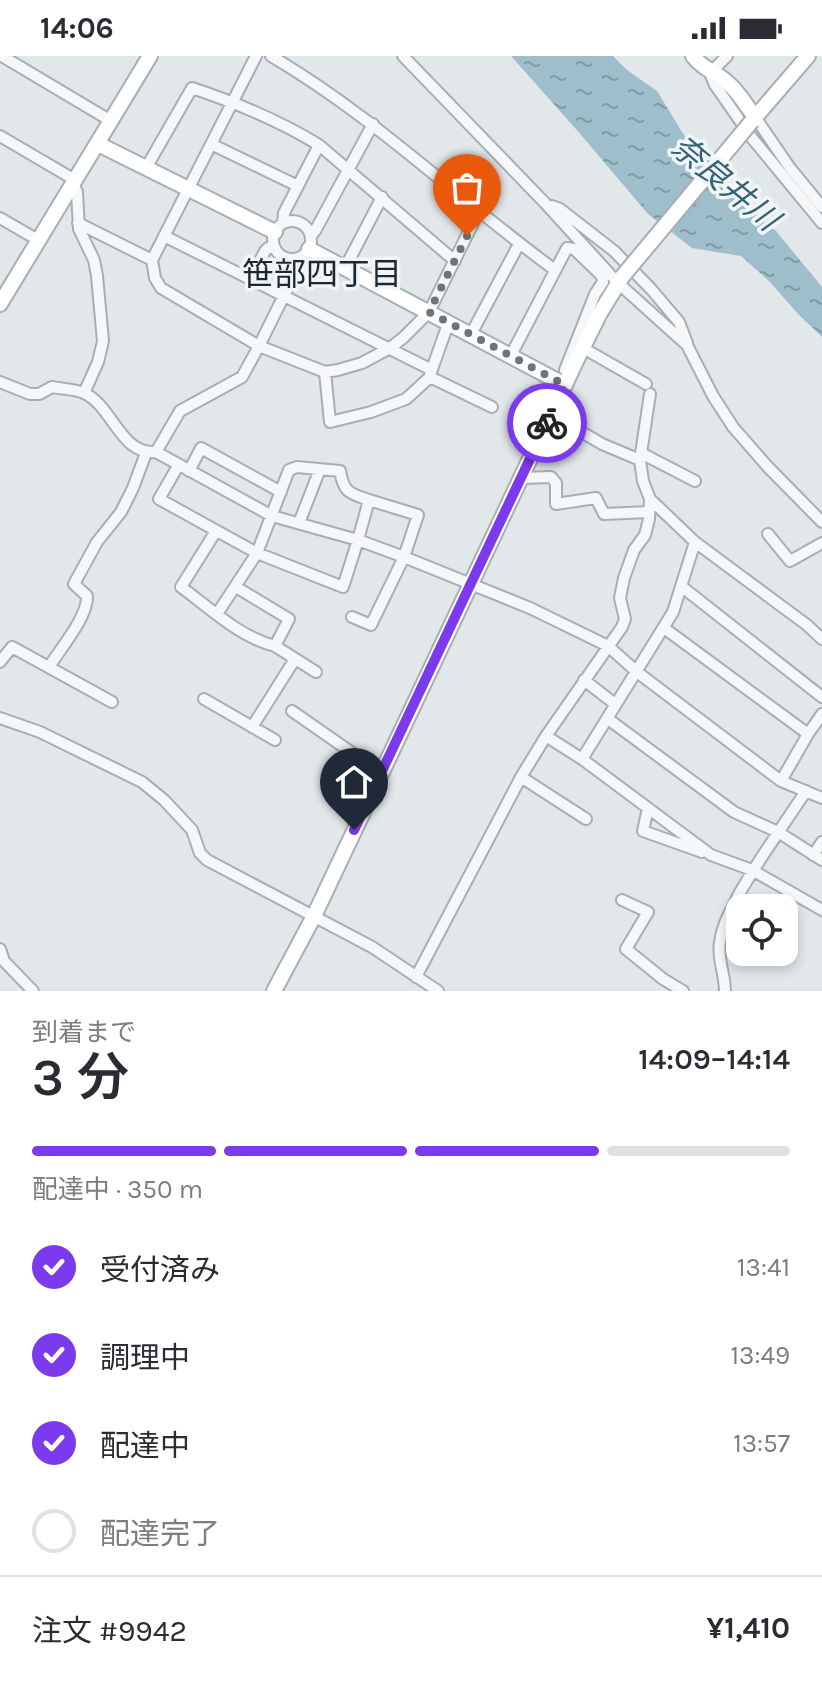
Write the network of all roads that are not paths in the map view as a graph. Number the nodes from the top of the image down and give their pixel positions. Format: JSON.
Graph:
{"nodes":[{"id":1,"x":2,"y":56,"type":"edge"},
{"id":2,"x":256,"y":56,"type":"edge"},
{"id":3,"x":271,"y":56,"type":"edge"},
{"id":4,"x":403,"y":56,"type":"edge"},
{"id":5,"x":693,"y":56,"type":"edge"},
{"id":6,"x":727,"y":56,"type":"edge"},
{"id":7,"x":808,"y":56,"type":"edge"},
{"id":8,"x":145,"y":58,"type":"edge"},
{"id":9,"x":710,"y":73,"type":"junction"},
{"id":10,"x":232,"y":101,"type":"junction"},
{"id":11,"x":753,"y":119,"type":"junction"},
{"id":12,"x":111,"y":121,"type":"junction"},
{"id":13,"x":373,"y":124,"type":"junction"},
{"id":14,"x":0,"y":136,"type":"edge"},
{"id":15,"x":98,"y":144,"type":"junction"},
{"id":16,"x":211,"y":144,"type":"junction"},
{"id":17,"x":319,"y":145,"type":"junction"},
{"id":18,"x":146,"y":168,"type":"junction"},
{"id":19,"x":348,"y":170,"type":"junction"},
{"id":20,"x":74,"y":182,"type":"junction"},
{"id":21,"x":298,"y":186,"type":"junction"},
{"id":22,"x":188,"y":189,"type":"junction"},
{"id":23,"x":382,"y":197,"type":"junction"},
{"id":24,"x":545,"y":203,"type":"junction"},
{"id":25,"x":822,"y":207,"type":"edge"},
{"id":26,"x":479,"y":211,"type":"junction"},
{"id":27,"x":0,"y":218,"type":"edge"},
{"id":28,"x":78,"y":223,"type":"junction"},
{"id":29,"x":822,"y":223,"type":"edge"},
{"id":30,"x":277,"y":234,"type":"junction"},
{"id":31,"x":164,"y":236,"type":"junction"},
{"id":32,"x":38,"y":240,"type":"junction"},
{"id":33,"x":519,"y":244,"type":"junction"},
{"id":34,"x":306,"y":248,"type":"junction"},
{"id":35,"x":152,"y":260,"type":"junction"},
{"id":36,"x":455,"y":261,"type":"junction"},
{"id":37,"x":345,"y":268,"type":"junction"},
{"id":38,"x":555,"y":270,"type":"junction"},
{"id":39,"x":251,"y":278,"type":"junction"},
{"id":40,"x":619,"y":280,"type":"junction"},
{"id":41,"x":284,"y":295,"type":"junction"},
{"id":42,"x":0,"y":303,"type":"edge"},
{"id":43,"x":429,"y":312,"type":"junction"},
{"id":44,"x":448,"y":324,"type":"junction"},
{"id":45,"x":470,"y":336,"type":"junction"},
{"id":46,"x":687,"y":345,"type":"junction"},
{"id":47,"x":259,"y":346,"type":"junction"},
{"id":48,"x":390,"y":348,"type":"junction"},
{"id":49,"x":583,"y":348,"type":"junction"},
{"id":50,"x":510,"y":357,"type":"junction"},
{"id":51,"x":325,"y":372,"type":"junction"},
{"id":52,"x":431,"y":374,"type":"junction"},
{"id":53,"x":0,"y":382,"type":"edge"},
{"id":54,"x":562,"y":384,"type":"junction"},
{"id":55,"x":425,"y":390,"type":"dead end"},
{"id":56,"x":84,"y":393,"type":"junction"},
{"id":57,"x":492,"y":407,"type":"dead end"},
{"id":58,"x":551,"y":414,"type":"junction"},
{"id":59,"x":151,"y":453,"type":"junction"},
{"id":60,"x":640,"y":457,"type":"junction"},
{"id":61,"x":184,"y":468,"type":"junction"},
{"id":62,"x":320,"y":469,"type":"junction"},
{"id":63,"x":521,"y":478,"type":"junction"},
{"id":64,"x":695,"y":481,"type":"dead end"},
{"id":65,"x":281,"y":492,"type":"junction"},
{"id":66,"x":650,"y":499,"type":"junction"},
{"id":67,"x":369,"y":500,"type":"junction"},
{"id":68,"x":649,"y":512,"type":"junction"},
{"id":69,"x":272,"y":516,"type":"junction"},
{"id":70,"x":822,"y":522,"type":"edge"},
{"id":71,"x":299,"y":523,"type":"junction"},
{"id":72,"x":216,"y":531,"type":"junction"},
{"id":73,"x":768,"y":534,"type":"dead end"},
{"id":74,"x":358,"y":540,"type":"junction"},
{"id":75,"x":695,"y":542,"type":"junction"},
{"id":76,"x":822,"y":543,"type":"edge"},
{"id":77,"x":257,"y":553,"type":"junction"},
{"id":78,"x":404,"y":557,"type":"junction"},
{"id":79,"x":470,"y":585,"type":"junction"},
{"id":80,"x":681,"y":586,"type":"junction"},
{"id":81,"x":236,"y":587,"type":"junction"},
{"id":82,"x":217,"y":614,"type":"junction"},
{"id":83,"x":352,"y":617,"type":"dead end"},
{"id":84,"x":664,"y":628,"type":"junction"},
{"id":85,"x":822,"y":639,"type":"edge"},
{"id":86,"x":275,"y":646,"type":"junction"},
{"id":87,"x":608,"y":646,"type":"junction"},
{"id":88,"x":295,"y":659,"type":"junction"},
{"id":89,"x":0,"y":662,"type":"edge"},
{"id":90,"x":49,"y":667,"type":"junction"},
{"id":91,"x":316,"y":672,"type":"dead end"},
{"id":92,"x":637,"y":672,"type":"junction"},
{"id":93,"x":584,"y":680,"type":"junction"},
{"id":94,"x":822,"y":697,"type":"edge"},
{"id":95,"x":204,"y":699,"type":"dead end"},
{"id":96,"x":112,"y":702,"type":"dead end"},
{"id":97,"x":615,"y":704,"type":"junction"},
{"id":98,"x":292,"y":711,"type":"dead end"},
{"id":99,"x":822,"y":714,"type":"edge"},
{"id":100,"x":0,"y":718,"type":"edge"},
{"id":101,"x":608,"y":719,"type":"junction"},
{"id":102,"x":252,"y":727,"type":"junction"},
{"id":103,"x":808,"y":734,"type":"junction"},
{"id":104,"x":546,"y":736,"type":"junction"},
{"id":105,"x":275,"y":740,"type":"dead end"},
{"id":106,"x":582,"y":759,"type":"junction"},
{"id":107,"x":381,"y":773,"type":"junction"},
{"id":108,"x":521,"y":777,"type":"junction"},
{"id":109,"x":781,"y":781,"type":"junction"},
{"id":110,"x":806,"y":791,"type":"junction"},
{"id":111,"x":822,"y":798,"type":"edge"},
{"id":112,"x":648,"y":808,"type":"junction"},
{"id":113,"x":586,"y":819,"type":"dead end"},
{"id":114,"x":778,"y":832,"type":"junction"},
{"id":115,"x":822,"y":842,"type":"edge"},
{"id":116,"x":711,"y":855,"type":"junction"},
{"id":117,"x":818,"y":857,"type":"edge"},
{"id":118,"x":752,"y":870,"type":"junction"},
{"id":119,"x":622,"y":900,"type":"dead end"},
{"id":120,"x":822,"y":910,"type":"edge"},
{"id":121,"x":314,"y":916,"type":"junction"},
{"id":122,"x":1,"y":953,"type":"edge"},
{"id":123,"x":416,"y":977,"type":"junction"},
{"id":124,"x":32,"y":990,"type":"edge"},
{"id":125,"x":274,"y":991,"type":"edge"},
{"id":126,"x":438,"y":991,"type":"edge"},
{"id":127,"x":683,"y":991,"type":"edge"},
{"id":128,"x":725,"y":991,"type":"edge"}],
"edges":[{"from":1,"to":12,"type":"street"},
{"from":2,"to":10,"type":"street"},
{"from":3,"to":13,"type":"street"},
{"from":4,"to":24,"type":"street"},
{"from":5,"to":9,"type":"street"},
{"from":6,"to":9,"type":"street"},
{"from":7,"to":11,"type":"street"},
{"from":8,"to":12,"type":"street"},
{"from":9,"to":11,"type":"street"},
{"from":9,"to":29,"type":"street"},
{"from":10,"to":16,"type":"street"},
{"from":10,"to":17,"type":"street"},
{"from":10,"to":18,"type":"street"},
{"from":11,"to":25,"type":"street"},
{"from":11,"to":40,"type":"street","bridge":true},
{"from":12,"to":15,"type":"street"},
{"from":13,"to":19,"type":"street"},
{"from":13,"to":26,"type":"street"},
{"from":14,"to":20,"type":"street"},
{"from":15,"to":18,"type":"street"},
{"from":15,"to":20,"type":"street"},
{"from":16,"to":21,"type":"street"},
{"from":16,"to":22,"type":"street"},
{"from":17,"to":19,"type":"street"},
{"from":17,"to":21,"type":"street"},
{"from":18,"to":22,"type":"street"},
{"from":19,"to":23,"type":"street"},
{"from":19,"to":34,"type":"street"},
{"from":20,"to":28,"type":"street"},
{"from":20,"to":32,"type":"street"},
{"from":21,"to":30,"type":"street"},
{"from":22,"to":30,"type":"street"},
{"from":22,"to":31,"type":"street"},
{"from":23,"to":36,"type":"street"},
{"from":23,"to":37,"type":"street"},
{"from":24,"to":40,"type":"street"},
{"from":24,"to":46,"type":"street"},
{"from":26,"to":33,"type":"street"},
{"from":26,"to":36,"type":"street"},
{"from":27,"to":32,"type":"street"},
{"from":28,"to":35,"type":"street"},
{"from":28,"to":56,"type":"street"},
{"from":30,"to":34,"type":"street"},
{"from":30,"to":34,"type":"street"},
{"from":30,"to":39,"type":"street"},
{"from":31,"to":35,"type":"street"},
{"from":31,"to":39,"type":"street"},
{"from":32,"to":42,"type":"street"},
{"from":33,"to":38,"type":"street"},
{"from":33,"to":45,"type":"street"},
{"from":34,"to":37,"type":"street"},
{"from":34,"to":41,"type":"street"},
{"from":35,"to":47,"type":"street"},
{"from":36,"to":43,"type":"street"},
{"from":37,"to":43,"type":"street"},
{"from":38,"to":50,"type":"street"},
{"from":38,"to":54,"type":"street"},
{"from":39,"to":41,"type":"street"},
{"from":40,"to":46,"type":"street"},
{"from":40,"to":49,"type":"street"},
{"from":41,"to":47,"type":"street"},
{"from":41,"to":48,"type":"street"},
{"from":43,"to":44,"type":"street"},
{"from":43,"to":48,"type":"street"},
{"from":44,"to":45,"type":"street"},
{"from":44,"to":52,"type":"street"},
{"from":45,"to":50,"type":"street"},
{"from":46,"to":70,"type":"street"},
{"from":47,"to":51,"type":"street"},
{"from":47,"to":59,"type":"street"},
{"from":48,"to":51,"type":"street"},
{"from":48,"to":52,"type":"street"},
{"from":49,"to":54,"type":"street"},
{"from":49,"to":60,"type":"street"},
{"from":50,"to":54,"type":"street"},
{"from":51,"to":52,"type":"street"},
{"from":52,"to":55,"type":"street"},
{"from":52,"to":57,"type":"street"},
{"from":53,"to":56,"type":"street"},
{"from":54,"to":58,"type":"street"},
{"from":56,"to":59,"type":"street"},
{"from":58,"to":60,"type":"street"},
{"from":58,"to":63,"type":"street"},
{"from":59,"to":61,"type":"street"},
{"from":59,"to":90,"type":"street"},
{"from":60,"to":64,"type":"street"},
{"from":60,"to":66,"type":"street"},
{"from":61,"to":65,"type":"street"},
{"from":61,"to":69,"type":"street"},
{"from":61,"to":72,"type":"street"},
{"from":62,"to":65,"type":"street"},
{"from":62,"to":67,"type":"street"},
{"from":62,"to":71,"type":"street"},
{"from":63,"to":68,"type":"street"},
{"from":63,"to":79,"type":"street"},
{"from":65,"to":69,"type":"street"},
{"from":66,"to":68,"type":"street"},
{"from":66,"to":75,"type":"street"},
{"from":67,"to":74,"type":"street"},
{"from":67,"to":78,"type":"street"},
{"from":68,"to":87,"type":"street"},
{"from":69,"to":71,"type":"street"},
{"from":69,"to":77,"type":"street"},
{"from":71,"to":74,"type":"street"},
{"from":72,"to":77,"type":"street"},
{"from":72,"to":82,"type":"street"},
{"from":73,"to":76,"type":"street"},
{"from":74,"to":77,"type":"street"},
{"from":74,"to":78,"type":"street"},
{"from":75,"to":80,"type":"street"},
{"from":75,"to":85,"type":"street"},
{"from":77,"to":81,"type":"street"},
{"from":78,"to":79,"type":"street"},
{"from":78,"to":83,"type":"street"},
{"from":79,"to":87,"type":"street"},
{"from":79,"to":107,"type":"street"},
{"from":80,"to":84,"type":"street"},
{"from":80,"to":94,"type":"street"},
{"from":81,"to":82,"type":"street"},
{"from":81,"to":86,"type":"street"},
{"from":82,"to":86,"type":"street"},
{"from":84,"to":92,"type":"street"},
{"from":84,"to":103,"type":"street"},
{"from":86,"to":88,"type":"street"},
{"from":87,"to":92,"type":"street"},
{"from":87,"to":93,"type":"street"},
{"from":88,"to":91,"type":"street"},
{"from":88,"to":102,"type":"street"},
{"from":89,"to":90,"type":"street"},
{"from":90,"to":96,"type":"street"},
{"from":92,"to":97,"type":"street"},
{"from":92,"to":109,"type":"street"},
{"from":93,"to":97,"type":"street"},
{"from":93,"to":104,"type":"street"},
{"from":95,"to":102,"type":"street"},
{"from":97,"to":101,"type":"street"},
{"from":98,"to":107,"type":"street"},
{"from":99,"to":103,"type":"street"},
{"from":100,"to":121,"type":"street"},
{"from":101,"to":106,"type":"street"},
{"from":101,"to":114,"type":"street"},
{"from":102,"to":105,"type":"street"},
{"from":103,"to":109,"type":"street"},
{"from":104,"to":106,"type":"street"},
{"from":104,"to":108,"type":"street"},
{"from":106,"to":112,"type":"street"},
{"from":107,"to":121,"type":"street"},
{"from":108,"to":113,"type":"street"},
{"from":108,"to":123,"type":"street"},
{"from":109,"to":110,"type":"street"},
{"from":110,"to":111,"type":"street"},
{"from":110,"to":114,"type":"street"},
{"from":112,"to":116,"type":"street"},
{"from":112,"to":116,"type":"street"},
{"from":114,"to":117,"type":"street"},
{"from":114,"to":118,"type":"street"},
{"from":115,"to":117,"type":"street"},
{"from":116,"to":118,"type":"street"},
{"from":118,"to":120,"type":"street"},
{"from":118,"to":128,"type":"street"},
{"from":119,"to":127,"type":"street"},
{"from":121,"to":123,"type":"street"},
{"from":121,"to":125,"type":"street"},
{"from":122,"to":124,"type":"street"},
{"from":123,"to":126,"type":"street"}]}
